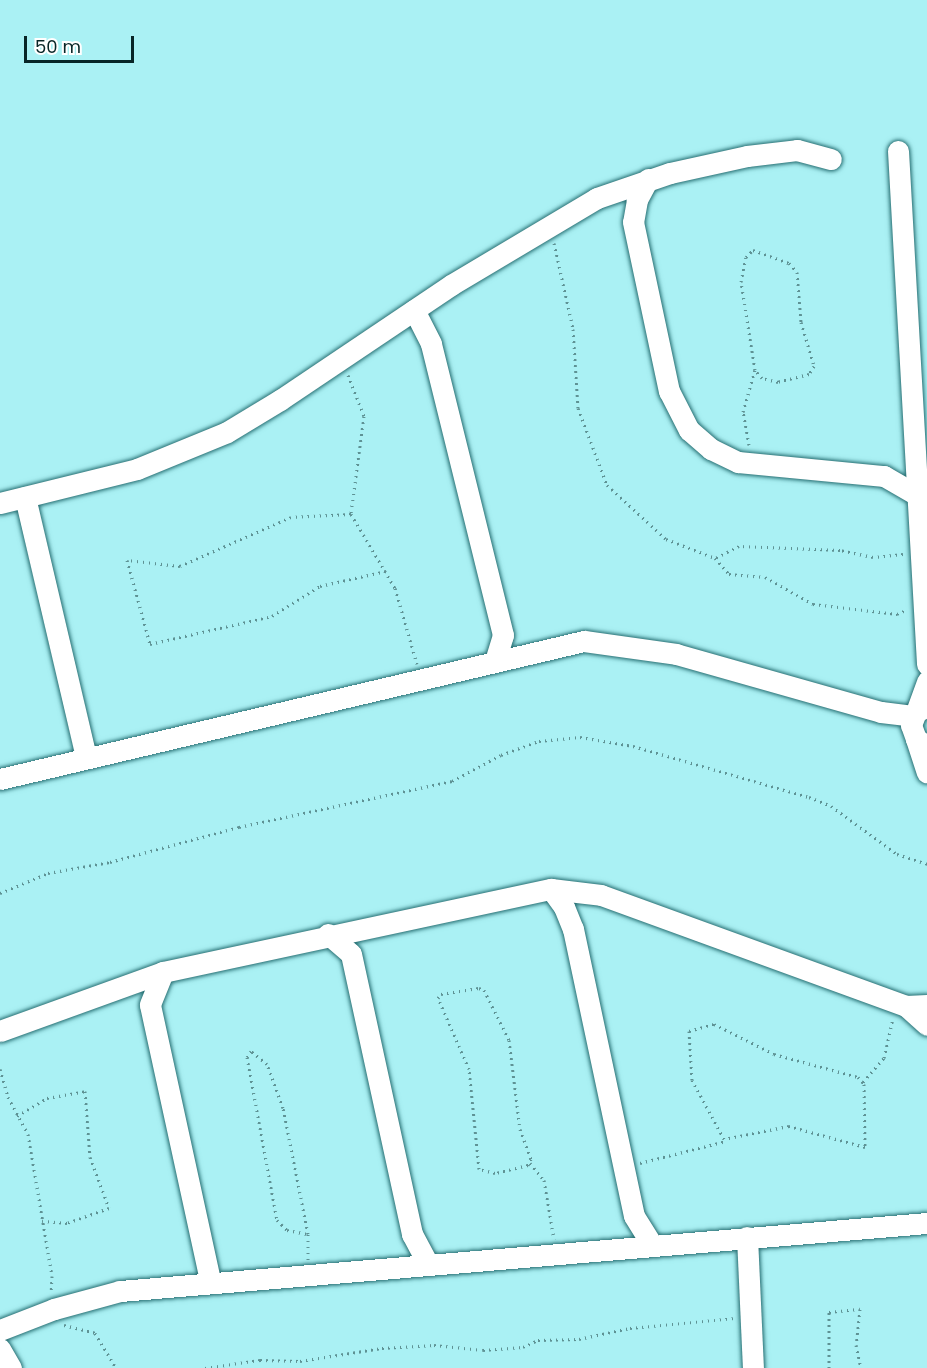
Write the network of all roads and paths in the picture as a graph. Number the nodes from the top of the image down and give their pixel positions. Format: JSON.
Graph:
{"nodes":[{"id":1,"x":898,"y":151,"type":"dead end"},
{"id":2,"x":831,"y":159,"type":"dead end"},
{"id":3,"x":648,"y":179,"type":"junction"},
{"id":4,"x":597,"y":198,"type":"junction"},
{"id":5,"x":633,"y":222,"type":"junction"},
{"id":6,"x":550,"y":224,"type":"junction"},
{"id":7,"x":414,"y":310,"type":"junction"},
{"id":8,"x":908,"y":314,"type":"junction"},
{"id":9,"x":927,"y":323,"type":"edge"},
{"id":10,"x":918,"y":342,"type":"edge"},
{"id":11,"x":340,"y":360,"type":"junction"},
{"id":12,"x":755,"y":370,"type":"junction"},
{"id":13,"x":915,"y":457,"type":"junction"},
{"id":14,"x":752,"y":464,"type":"junction"},
{"id":15,"x":884,"y":476,"type":"junction"},
{"id":16,"x":917,"y":495,"type":"junction"},
{"id":17,"x":25,"y":496,"type":"junction"},
{"id":18,"x":0,"y":503,"type":"edge"},
{"id":19,"x":351,"y":514,"type":"junction"},
{"id":20,"x":921,"y":552,"type":"junction"},
{"id":21,"x":715,"y":558,"type":"junction"},
{"id":22,"x":386,"y":571,"type":"junction"},
{"id":23,"x":923,"y":602,"type":"junction"},
{"id":24,"x":503,"y":635,"type":"junction"},
{"id":25,"x":526,"y":653,"type":"junction"},
{"id":26,"x":495,"y":661,"type":"junction"},
{"id":27,"x":927,"y":664,"type":"edge"},
{"id":28,"x":421,"y":679,"type":"junction"},
{"id":29,"x":927,"y":681,"type":"edge"},
{"id":30,"x":919,"y":726,"type":"edge"},
{"id":31,"x":86,"y":758,"type":"junction"},
{"id":32,"x":927,"y":772,"type":"edge"},
{"id":33,"x":0,"y":778,"type":"edge"},
{"id":34,"x":927,"y":864,"type":"edge"},
{"id":35,"x":550,"y":889,"type":"junction"},
{"id":36,"x":0,"y":893,"type":"edge"},
{"id":37,"x":601,"y":895,"type":"junction"},
{"id":38,"x":360,"y":927,"type":"junction"},
{"id":39,"x":573,"y":929,"type":"junction"},
{"id":40,"x":328,"y":934,"type":"junction"},
{"id":41,"x":351,"y":954,"type":"junction"},
{"id":42,"x":163,"y":972,"type":"junction"},
{"id":43,"x":118,"y":985,"type":"junction"},
{"id":44,"x":901,"y":1004,"type":"junction"},
{"id":45,"x":150,"y":1005,"type":"junction"},
{"id":46,"x":927,"y":1005,"type":"edge"},
{"id":47,"x":927,"y":1025,"type":"edge"},
{"id":48,"x":0,"y":1031,"type":"edge"},
{"id":49,"x":0,"y":1069,"type":"edge"},
{"id":50,"x":863,"y":1082,"type":"junction"},
{"id":51,"x":17,"y":1116,"type":"junction"},
{"id":52,"x":726,"y":1140,"type":"junction"},
{"id":53,"x":530,"y":1163,"type":"junction"},
{"id":54,"x":624,"y":1167,"type":"junction"},
{"id":55,"x":634,"y":1216,"type":"junction"},
{"id":56,"x":42,"y":1221,"type":"junction"},
{"id":57,"x":927,"y":1223,"type":"edge"},
{"id":58,"x":308,"y":1234,"type":"junction"},
{"id":59,"x":412,"y":1234,"type":"junction"},
{"id":60,"x":747,"y":1237,"type":"junction"},
{"id":61,"x":651,"y":1245,"type":"junction"},
{"id":62,"x":621,"y":1247,"type":"junction"},
{"id":63,"x":556,"y":1253,"type":"junction"},
{"id":64,"x":428,"y":1264,"type":"junction"},
{"id":65,"x":401,"y":1266,"type":"junction"},
{"id":66,"x":307,"y":1273,"type":"junction"},
{"id":67,"x":210,"y":1281,"type":"junction"},
{"id":68,"x":62,"y":1306,"type":"junction"},
{"id":69,"x":750,"y":1317,"type":"junction"},
{"id":70,"x":0,"y":1330,"type":"edge"},
{"id":71,"x":0,"y":1349,"type":"edge"},
{"id":72,"x":11,"y":1368,"type":"edge"},
{"id":73,"x":116,"y":1368,"type":"edge"},
{"id":74,"x":206,"y":1368,"type":"edge"},
{"id":75,"x":753,"y":1368,"type":"edge"},
{"id":76,"x":829,"y":1368,"type":"edge"},
{"id":77,"x":861,"y":1368,"type":"edge"}],
"edges":[{"from":1,"to":8,"type":"street"},
{"from":2,"to":3,"type":"street"},
{"from":3,"to":4,"type":"street"},
{"from":3,"to":5,"type":"street"},
{"from":4,"to":5,"type":"street"},
{"from":4,"to":6,"type":"street"},
{"from":5,"to":14,"type":"street"},
{"from":6,"to":7,"type":"street"},
{"from":6,"to":21,"type":"path"},
{"from":7,"to":11,"type":"street"},
{"from":7,"to":24,"type":"street"},
{"from":8,"to":9,"type":"street"},
{"from":8,"to":10,"type":"street"},
{"from":10,"to":13,"type":"street"},
{"from":11,"to":17,"type":"street"},
{"from":11,"to":19,"type":"path"},
{"from":12,"to":12,"type":"path"},
{"from":12,"to":14,"type":"path"},
{"from":13,"to":15,"type":"street"},
{"from":13,"to":16,"type":"street"},
{"from":14,"to":15,"type":"street"},
{"from":15,"to":16,"type":"street"},
{"from":16,"to":20,"type":"street"},
{"from":17,"to":18,"type":"street"},
{"from":17,"to":31,"type":"street"},
{"from":19,"to":22,"type":"path"},
{"from":19,"to":22,"type":"path"},
{"from":20,"to":21,"type":"path"},
{"from":20,"to":23,"type":"street"},
{"from":21,"to":23,"type":"path"},
{"from":22,"to":28,"type":"path"},
{"from":23,"to":27,"type":"street"},
{"from":24,"to":25,"type":"street"},
{"from":24,"to":26,"type":"street"},
{"from":25,"to":26,"type":"street"},
{"from":25,"to":30,"type":"street"},
{"from":26,"to":28,"type":"street"},
{"from":28,"to":31,"type":"street"},
{"from":29,"to":30,"type":"street"},
{"from":30,"to":32,"type":"street"},
{"from":31,"to":33,"type":"street"},
{"from":34,"to":36,"type":"path"},
{"from":35,"to":37,"type":"street"},
{"from":35,"to":38,"type":"street"},
{"from":35,"to":39,"type":"street"},
{"from":37,"to":39,"type":"street"},
{"from":37,"to":44,"type":"street"},
{"from":38,"to":40,"type":"street"},
{"from":38,"to":41,"type":"street"},
{"from":39,"to":54,"type":"street"},
{"from":40,"to":41,"type":"street"},
{"from":40,"to":42,"type":"street"},
{"from":41,"to":59,"type":"street"},
{"from":42,"to":43,"type":"street"},
{"from":42,"to":45,"type":"street"},
{"from":43,"to":45,"type":"street"},
{"from":43,"to":48,"type":"street"},
{"from":44,"to":46,"type":"street"},
{"from":44,"to":47,"type":"street"},
{"from":44,"to":50,"type":"path"},
{"from":45,"to":67,"type":"street"},
{"from":49,"to":51,"type":"path"},
{"from":50,"to":52,"type":"path"},
{"from":50,"to":52,"type":"path"},
{"from":51,"to":56,"type":"path"},
{"from":51,"to":56,"type":"path"},
{"from":52,"to":54,"type":"path"},
{"from":53,"to":53,"type":"path"},
{"from":53,"to":63,"type":"path"},
{"from":54,"to":55,"type":"street"},
{"from":55,"to":61,"type":"street"},
{"from":55,"to":62,"type":"street"},
{"from":56,"to":68,"type":"path"},
{"from":57,"to":60,"type":"street"},
{"from":58,"to":58,"type":"path"},
{"from":58,"to":66,"type":"path"},
{"from":59,"to":64,"type":"street"},
{"from":59,"to":65,"type":"street"},
{"from":60,"to":61,"type":"street"},
{"from":60,"to":69,"type":"street"},
{"from":61,"to":62,"type":"street"},
{"from":62,"to":63,"type":"street"},
{"from":63,"to":64,"type":"street"},
{"from":64,"to":65,"type":"street"},
{"from":65,"to":66,"type":"street"},
{"from":66,"to":67,"type":"street"},
{"from":67,"to":68,"type":"street"},
{"from":68,"to":70,"type":"street"},
{"from":68,"to":73,"type":"path"},
{"from":69,"to":74,"type":"path"},
{"from":69,"to":75,"type":"street"},
{"from":71,"to":72,"type":"street"},
{"from":76,"to":77,"type":"path"}]}
